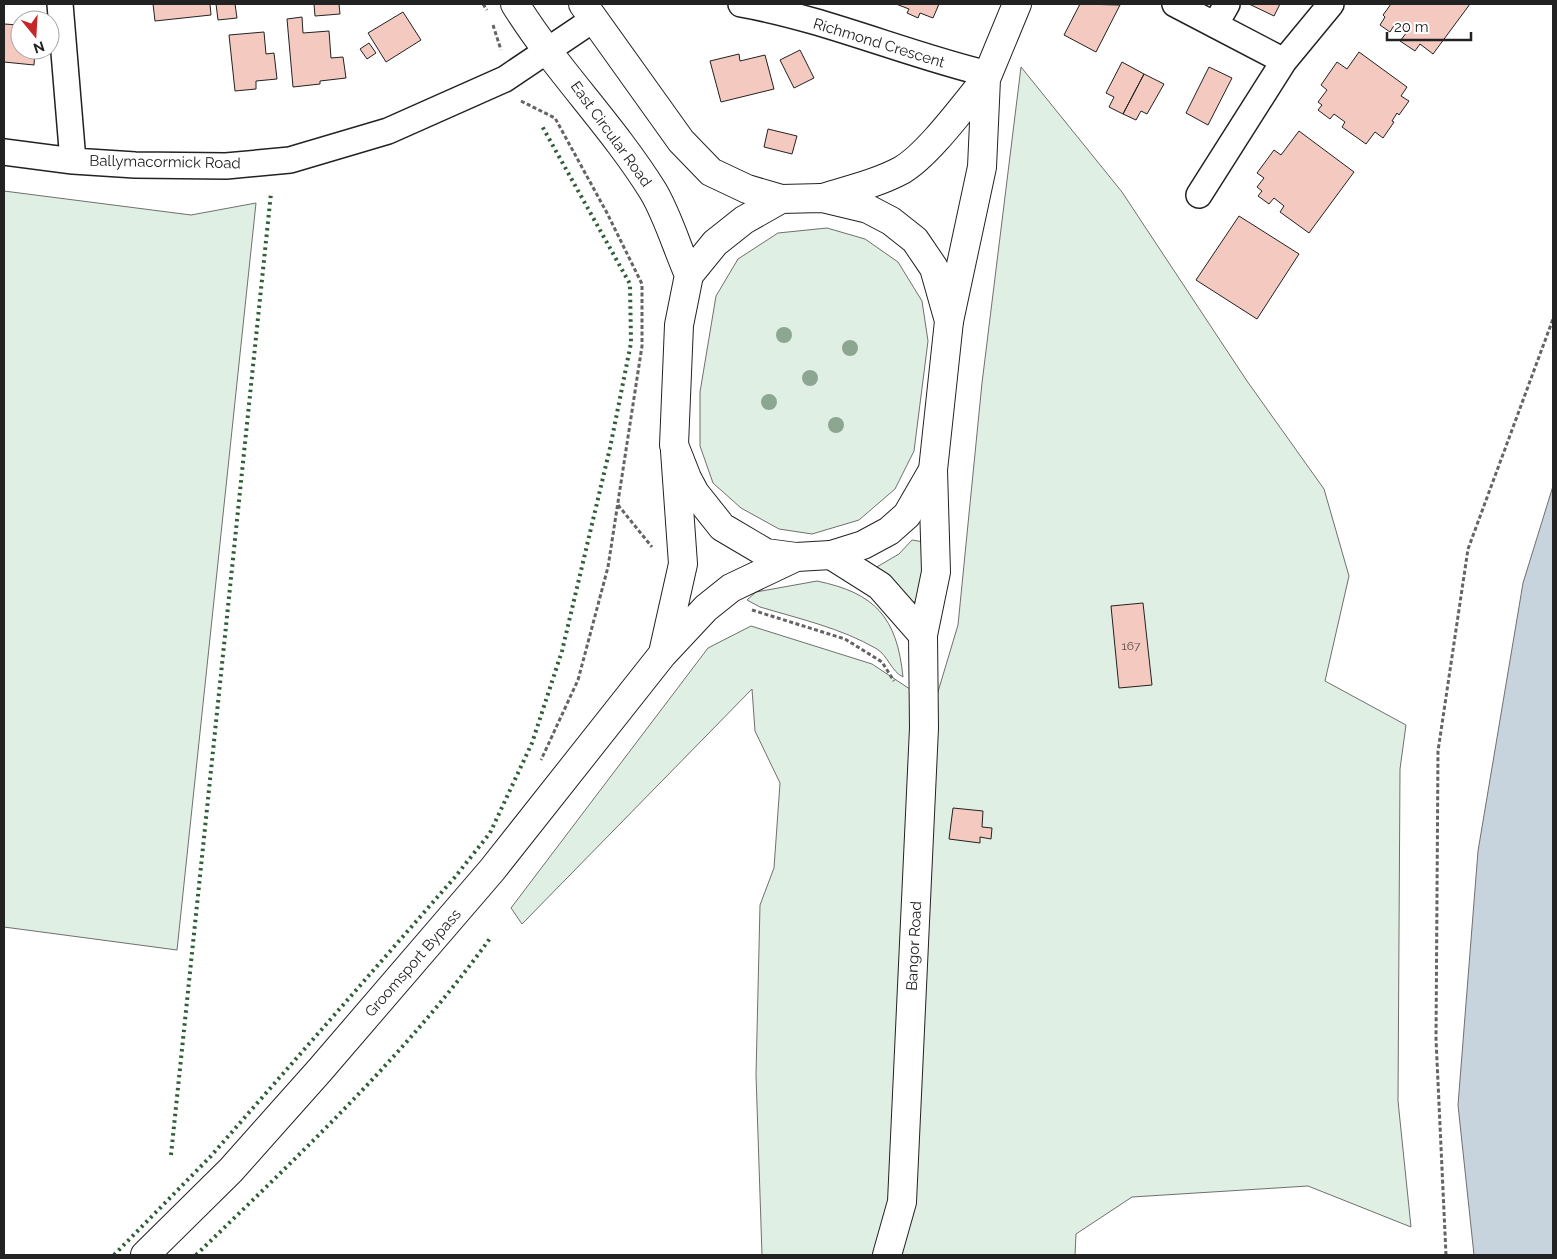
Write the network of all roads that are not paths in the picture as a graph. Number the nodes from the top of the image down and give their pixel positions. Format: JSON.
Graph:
{"nodes":[{"id":1,"x":60,"y":4,"type":"edge"},
{"id":2,"x":515,"y":4,"type":"edge"},
{"id":3,"x":741,"y":4,"type":"edge"},
{"id":4,"x":1017,"y":4,"type":"edge"},
{"id":5,"x":1175,"y":4,"type":"edge"},
{"id":6,"x":1227,"y":4,"type":"edge"},
{"id":7,"x":1331,"y":4,"type":"edge"},
{"id":8,"x":588,"y":11,"type":"edge"},
{"id":9,"x":1215,"y":25,"type":"junction"},
{"id":10,"x":548,"y":51,"type":"junction"},
{"id":11,"x":1274,"y":57,"type":"junction"},
{"id":12,"x":987,"y":77,"type":"junction"},
{"id":13,"x":4,"y":152,"type":"edge"},
{"id":14,"x":73,"y":161,"type":"junction"},
{"id":15,"x":1199,"y":196,"type":"dead end"},
{"id":16,"x":822,"y":198,"type":"junction"},
{"id":17,"x":781,"y":199,"type":"junction"},
{"id":18,"x":689,"y":276,"type":"junction"},
{"id":19,"x":949,"y":321,"type":"junction"},
{"id":20,"x":674,"y":446,"type":"junction"},
{"id":21,"x":933,"y":470,"type":"junction"},
{"id":22,"x":831,"y":555,"type":"junction"},
{"id":23,"x":796,"y":557,"type":"junction"},
{"id":24,"x":923,"y":635,"type":"junction"},
{"id":25,"x":662,"y":655,"type":"junction"},
{"id":26,"x":145,"y":1255,"type":"edge"},
{"id":27,"x":887,"y":1255,"type":"edge"}],
"edges":[{"from":1,"to":14,"type":"street"},
{"from":2,"to":10,"type":"main road","name":"East Circular Road"},
{"from":3,"to":12,"type":"street","name":"Richmond Crescent"},
{"from":4,"to":12,"type":"main road"},
{"from":5,"to":9,"type":"street"},
{"from":6,"to":9,"type":"street"},
{"from":7,"to":11,"type":"street"},
{"from":8,"to":10,"type":"street","name":"Ballymacormick Road"},
{"from":8,"to":17,"type":"main road"},
{"from":9,"to":11,"type":"street"},
{"from":10,"to":14,"type":"street","name":"Ballymacormick Road"},
{"from":10,"to":18,"type":"main road","name":"East Circular Road"},
{"from":11,"to":15,"type":"street"},
{"from":12,"to":16,"type":"main road"},
{"from":12,"to":19,"type":"main road","name":"Bangor Road"},
{"from":13,"to":14,"type":"street","name":"Ballymacormick Road"},
{"from":16,"to":17,"type":"main road"},
{"from":16,"to":19,"type":"main road"},
{"from":17,"to":18,"type":"main road"},
{"from":18,"to":20,"type":"main road","name":"Groomsport Bypass"},
{"from":19,"to":21,"type":"main road","name":"Bangor Road"},
{"from":20,"to":23,"type":"main road"},
{"from":20,"to":25,"type":"main road","name":"Groomsport Bypass"},
{"from":21,"to":22,"type":"main road"},
{"from":21,"to":24,"type":"main road","name":"Bangor Road"},
{"from":22,"to":23,"type":"main road"},
{"from":22,"to":24,"type":"main road"},
{"from":23,"to":25,"type":"main road","name":"Groomsport Bypass"},
{"from":24,"to":27,"type":"main road","name":"Bangor Road"},
{"from":25,"to":26,"type":"main road","name":"Groomsport Bypass"}]}
